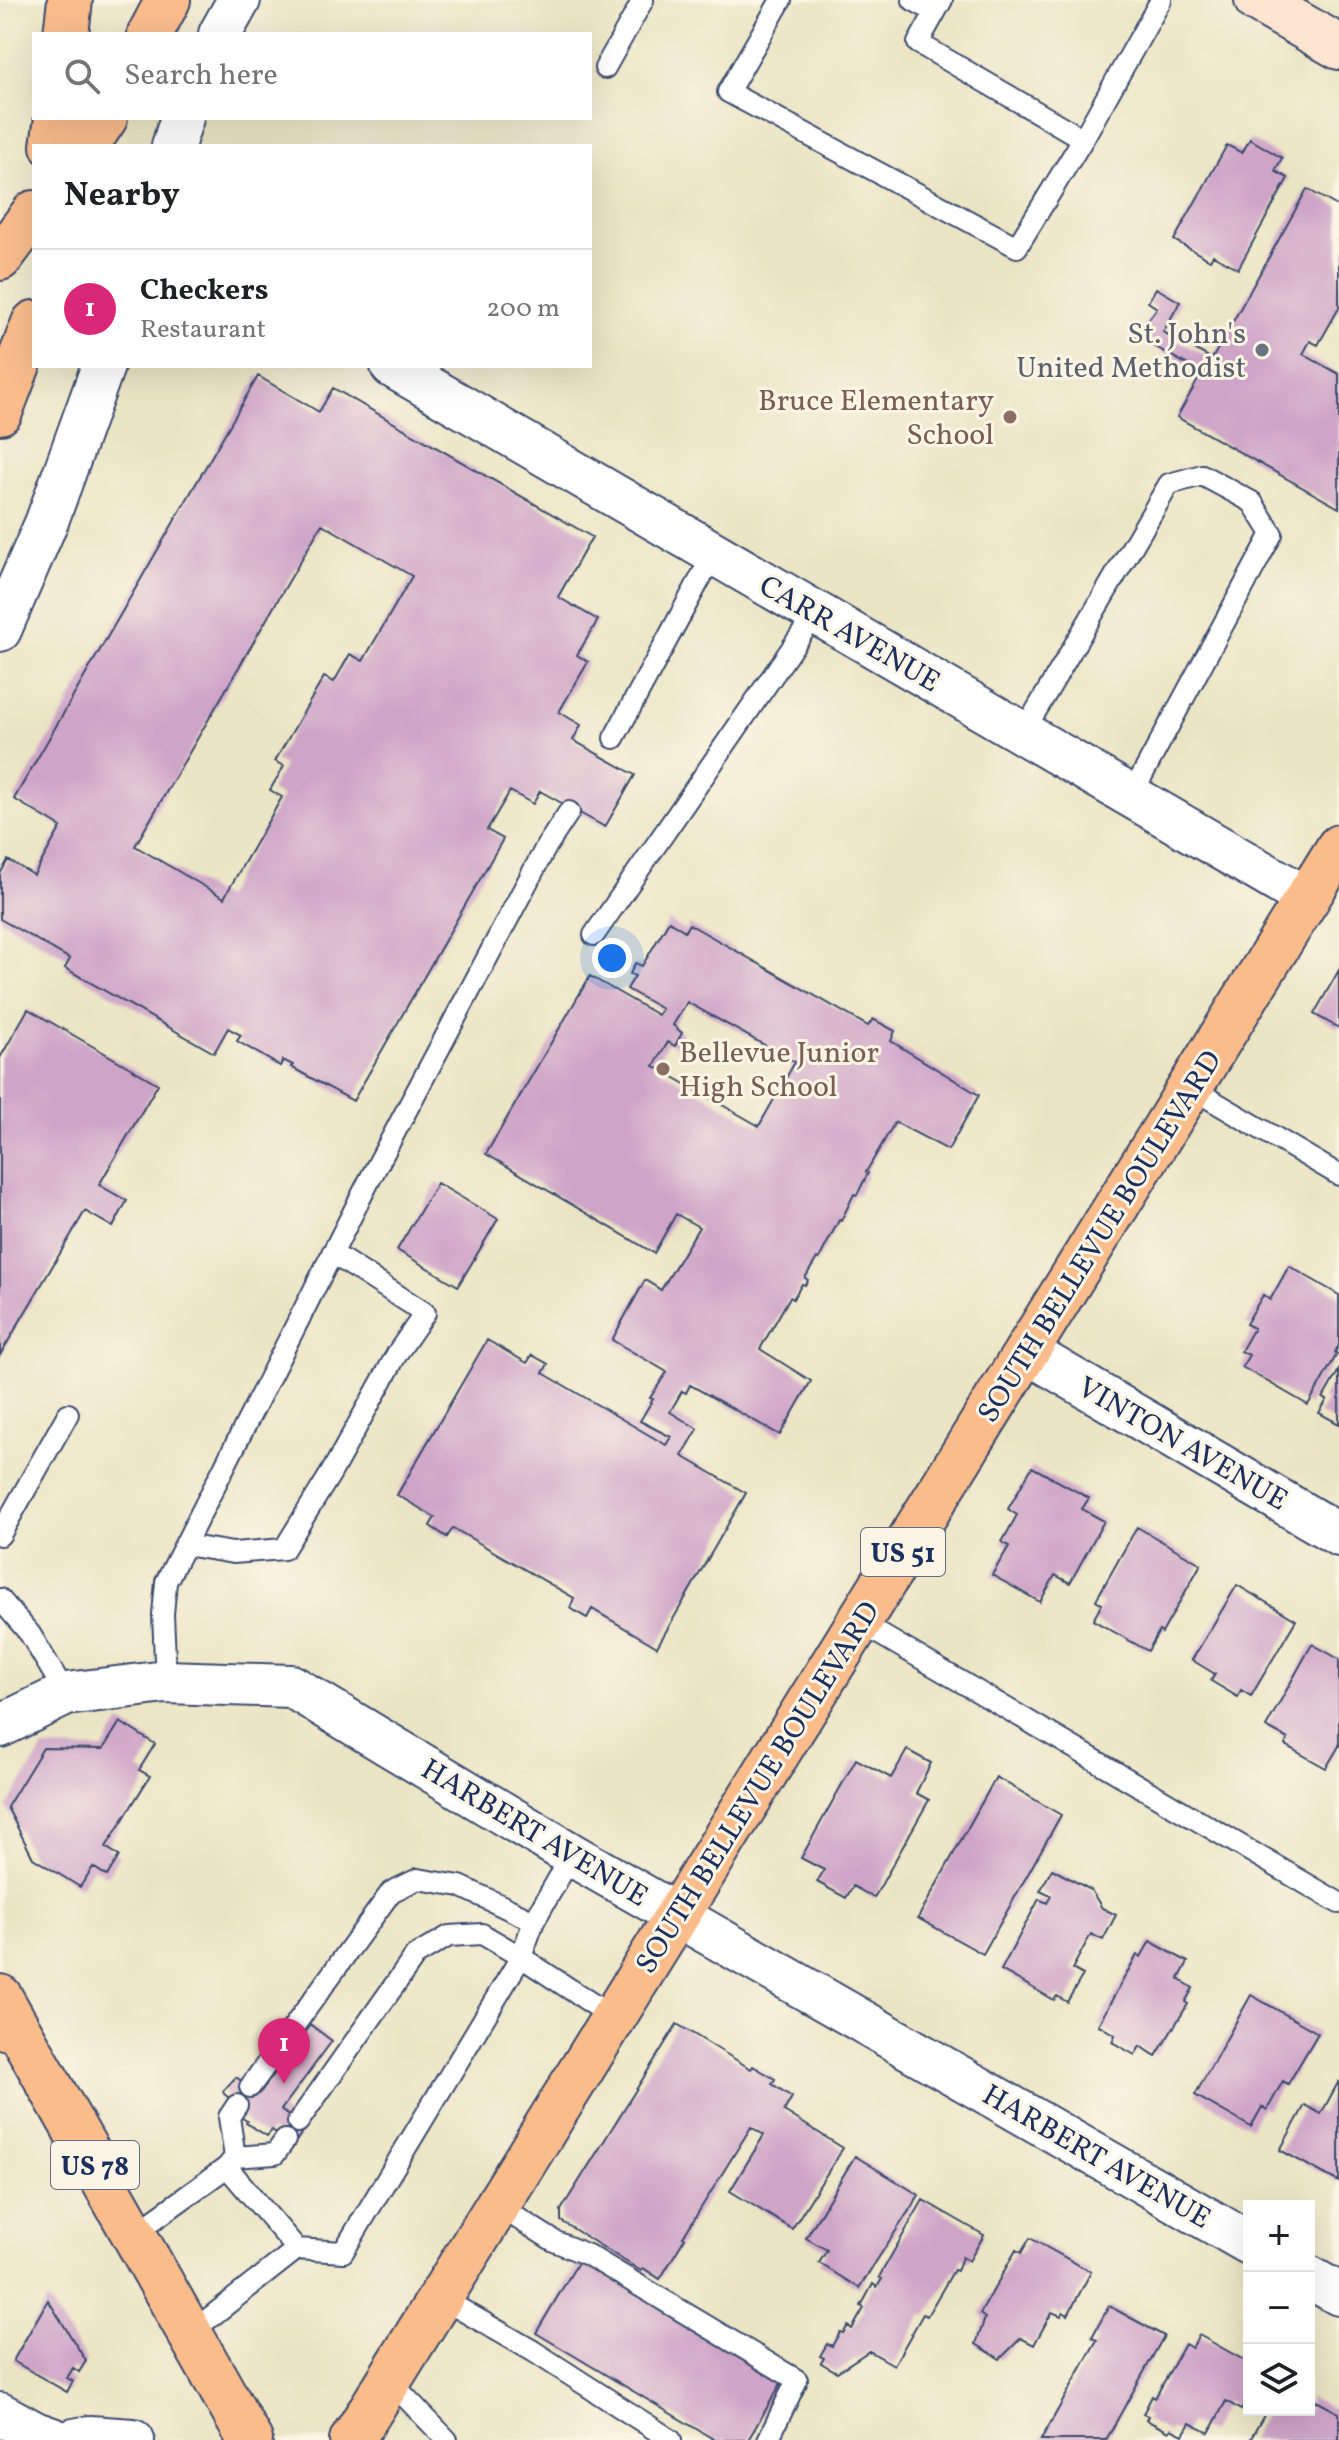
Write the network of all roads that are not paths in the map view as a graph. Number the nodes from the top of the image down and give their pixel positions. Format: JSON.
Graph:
{"nodes":[{"id":1,"x":70,"y":0,"type":"edge"},
{"id":2,"x":168,"y":0,"type":"edge"},
{"id":3,"x":239,"y":0,"type":"edge"},
{"id":4,"x":643,"y":0,"type":"edge"},
{"id":5,"x":781,"y":0,"type":"edge"},
{"id":6,"x":913,"y":0,"type":"edge"},
{"id":7,"x":1161,"y":0,"type":"edge"},
{"id":8,"x":1257,"y":0,"type":"edge"},
{"id":9,"x":939,"y":6,"type":"edge"},
{"id":10,"x":66,"y":32,"type":"edge"},
{"id":11,"x":151,"y":32,"type":"edge"},
{"id":12,"x":221,"y":32,"type":"edge"},
{"id":13,"x":1339,"y":47,"type":"edge"},
{"id":14,"x":605,"y":68,"type":"dead end"},
{"id":15,"x":57,"y":120,"type":"edge"},
{"id":16,"x":104,"y":120,"type":"edge"},
{"id":17,"x":181,"y":120,"type":"edge"},
{"id":18,"x":1083,"y":139,"type":"junction"},
{"id":19,"x":53,"y":144,"type":"edge"},
{"id":20,"x":87,"y":144,"type":"edge"},
{"id":21,"x":174,"y":144,"type":"edge"},
{"id":22,"x":32,"y":216,"type":"edge"},
{"id":23,"x":0,"y":258,"type":"edge"},
{"id":24,"x":32,"y":325,"type":"edge"},
{"id":25,"x":32,"y":326,"type":"edge"},
{"id":26,"x":102,"y":368,"type":"edge"},
{"id":27,"x":395,"y":368,"type":"edge"},
{"id":28,"x":0,"y":381,"type":"edge"},
{"id":29,"x":0,"y":412,"type":"edge"},
{"id":30,"x":714,"y":553,"type":"junction"},
{"id":31,"x":816,"y":613,"type":"junction"},
{"id":32,"x":0,"y":630,"type":"edge"},
{"id":33,"x":1023,"y":733,"type":"junction"},
{"id":34,"x":614,"y":738,"type":"dead end"},
{"id":35,"x":1131,"y":796,"type":"junction"},
{"id":36,"x":569,"y":812,"type":"dead end"},
{"id":37,"x":1339,"y":847,"type":"edge"},
{"id":38,"x":1308,"y":899,"type":"junction"},
{"id":39,"x":594,"y":935,"type":"dead end"},
{"id":40,"x":1191,"y":1088,"type":"junction"},
{"id":41,"x":1339,"y":1175,"type":"edge"},
{"id":42,"x":332,"y":1253,"type":"junction"},
{"id":43,"x":1027,"y":1352,"type":"junction"},
{"id":44,"x":68,"y":1414,"type":"dead end"},
{"id":45,"x":0,"y":1535,"type":"edge"},
{"id":46,"x":1339,"y":1535,"type":"edge"},
{"id":47,"x":185,"y":1545,"type":"junction"},
{"id":48,"x":0,"y":1599,"type":"edge"},
{"id":49,"x":859,"y":1622,"type":"junction"},
{"id":50,"x":166,"y":1682,"type":"junction"},
{"id":51,"x":66,"y":1694,"type":"junction"},
{"id":52,"x":0,"y":1726,"type":"edge"},
{"id":53,"x":572,"y":1855,"type":"junction"},
{"id":54,"x":1339,"y":1903,"type":"edge"},
{"id":55,"x":677,"y":1916,"type":"junction"},
{"id":56,"x":534,"y":1921,"type":"junction"},
{"id":57,"x":521,"y":1957,"type":"junction"},
{"id":58,"x":6,"y":2018,"type":"edge"},
{"id":59,"x":614,"y":2018,"type":"junction"},
{"id":60,"x":250,"y":2087,"type":"dead end"},
{"id":61,"x":237,"y":2105,"type":"dead end"},
{"id":62,"x":298,"y":2122,"type":"dead end"},
{"id":63,"x":285,"y":2140,"type":"dead end"},
{"id":64,"x":231,"y":2162,"type":"junction"},
{"id":65,"x":498,"y":2206,"type":"junction"},
{"id":66,"x":134,"y":2234,"type":"junction"},
{"id":67,"x":1243,"y":2240,"type":"edge"},
{"id":68,"x":297,"y":2249,"type":"junction"},
{"id":69,"x":1315,"y":2280,"type":"edge"},
{"id":70,"x":1339,"y":2294,"type":"edge"},
{"id":71,"x":441,"y":2298,"type":"junction"},
{"id":72,"x":189,"y":2334,"type":"junction"},
{"id":73,"x":389,"y":2380,"type":"junction"},
{"id":74,"x":0,"y":2414,"type":"edge"},
{"id":75,"x":55,"y":2440,"type":"edge"},
{"id":76,"x":74,"y":2440,"type":"edge"},
{"id":77,"x":133,"y":2440,"type":"edge"},
{"id":78,"x":250,"y":2440,"type":"edge"},
{"id":79,"x":352,"y":2440,"type":"edge"},
{"id":80,"x":447,"y":2440,"type":"edge"},
{"id":81,"x":671,"y":2440,"type":"edge"},
{"id":82,"x":768,"y":2440,"type":"edge"}],
"edges":[{"from":1,"to":10,"type":"main road"},
{"from":2,"to":11,"type":"main road"},
{"from":3,"to":12,"type":"street"},
{"from":4,"to":14,"type":"lane"},
{"from":5,"to":18,"type":"lane"},
{"from":6,"to":9,"type":"lane"},
{"from":7,"to":18,"type":"lane"},
{"from":8,"to":13,"type":"main road"},
{"from":9,"to":18,"type":"lane"},
{"from":15,"to":19,"type":"main road"},
{"from":16,"to":20,"type":"main road"},
{"from":17,"to":21,"type":"street"},
{"from":22,"to":23,"type":"main road"},
{"from":24,"to":28,"type":"main road"},
{"from":25,"to":29,"type":"main road"},
{"from":26,"to":32,"type":"street"},
{"from":27,"to":30,"type":"street","name":"CARR AVENUE"},
{"from":30,"to":31,"type":"street","name":"CARR AVENUE"},
{"from":30,"to":34,"type":"lane"},
{"from":31,"to":33,"type":"street","name":"CARR AVENUE"},
{"from":31,"to":39,"type":"lane"},
{"from":33,"to":35,"type":"street","name":"CARR AVENUE"},
{"from":33,"to":35,"type":"lane"},
{"from":35,"to":38,"type":"street","name":"CARR AVENUE"},
{"from":36,"to":42,"type":"lane"},
{"from":37,"to":38,"type":"main road","name":"SOUTH BELLEVUE BOULEVARD","number":"US 51"},
{"from":38,"to":40,"type":"main road","name":"SOUTH BELLEVUE BOULEVARD","number":"US 51"},
{"from":40,"to":41,"type":"lane"},
{"from":40,"to":43,"type":"main road","name":"SOUTH BELLEVUE BOULEVARD","number":"US 51"},
{"from":42,"to":47,"type":"lane"},
{"from":42,"to":47,"type":"lane"},
{"from":43,"to":46,"type":"street","name":"VINTON AVENUE"},
{"from":43,"to":49,"type":"main road","name":"SOUTH BELLEVUE BOULEVARD","number":"US 51"},
{"from":44,"to":45,"type":"lane"},
{"from":47,"to":50,"type":"lane"},
{"from":48,"to":51,"type":"lane"},
{"from":49,"to":54,"type":"lane"},
{"from":49,"to":55,"type":"main road","name":"SOUTH BELLEVUE BOULEVARD","number":"US 51"},
{"from":50,"to":51,"type":"street","name":"HARBERT AVENUE"},
{"from":50,"to":53,"type":"street","name":"HARBERT AVENUE"},
{"from":51,"to":52,"type":"street","name":"HARBERT AVENUE"},
{"from":53,"to":55,"type":"street","name":"HARBERT AVENUE"},
{"from":53,"to":56,"type":"lane"},
{"from":55,"to":59,"type":"main road","name":"SOUTH BELLEVUE BOULEVARD","number":"US 51"},
{"from":55,"to":67,"type":"street","name":"HARBERT AVENUE"},
{"from":56,"to":57,"type":"lane"},
{"from":56,"to":60,"type":"lane"},
{"from":57,"to":59,"type":"lane"},
{"from":57,"to":62,"type":"lane"},
{"from":57,"to":68,"type":"lane"},
{"from":58,"to":66,"type":"main road","number":"US 78"},
{"from":59,"to":65,"type":"main road","name":"SOUTH BELLEVUE BOULEVARD","number":"US 51"},
{"from":61,"to":64,"type":"lane"},
{"from":63,"to":64,"type":"lane"},
{"from":64,"to":66,"type":"lane"},
{"from":64,"to":68,"type":"lane"},
{"from":65,"to":71,"type":"main road","name":"SOUTH BELLEVUE BOULEVARD","number":"US 51"},
{"from":65,"to":82,"type":"lane"},
{"from":66,"to":72,"type":"main road","number":"US 78"},
{"from":68,"to":72,"type":"lane"},
{"from":69,"to":70,"type":"street"},
{"from":71,"to":73,"type":"main road","name":"SOUTH BELLEVUE BOULEVARD","number":"US 51"},
{"from":71,"to":81,"type":"lane"},
{"from":72,"to":78,"type":"main road","number":"US 78"},
{"from":73,"to":79,"type":"main road","name":"SOUTH BELLEVUE BOULEVARD","number":"US 51"},
{"from":73,"to":80,"type":"lane"},
{"from":74,"to":75,"type":"street"},
{"from":76,"to":77,"type":"street"}]}
